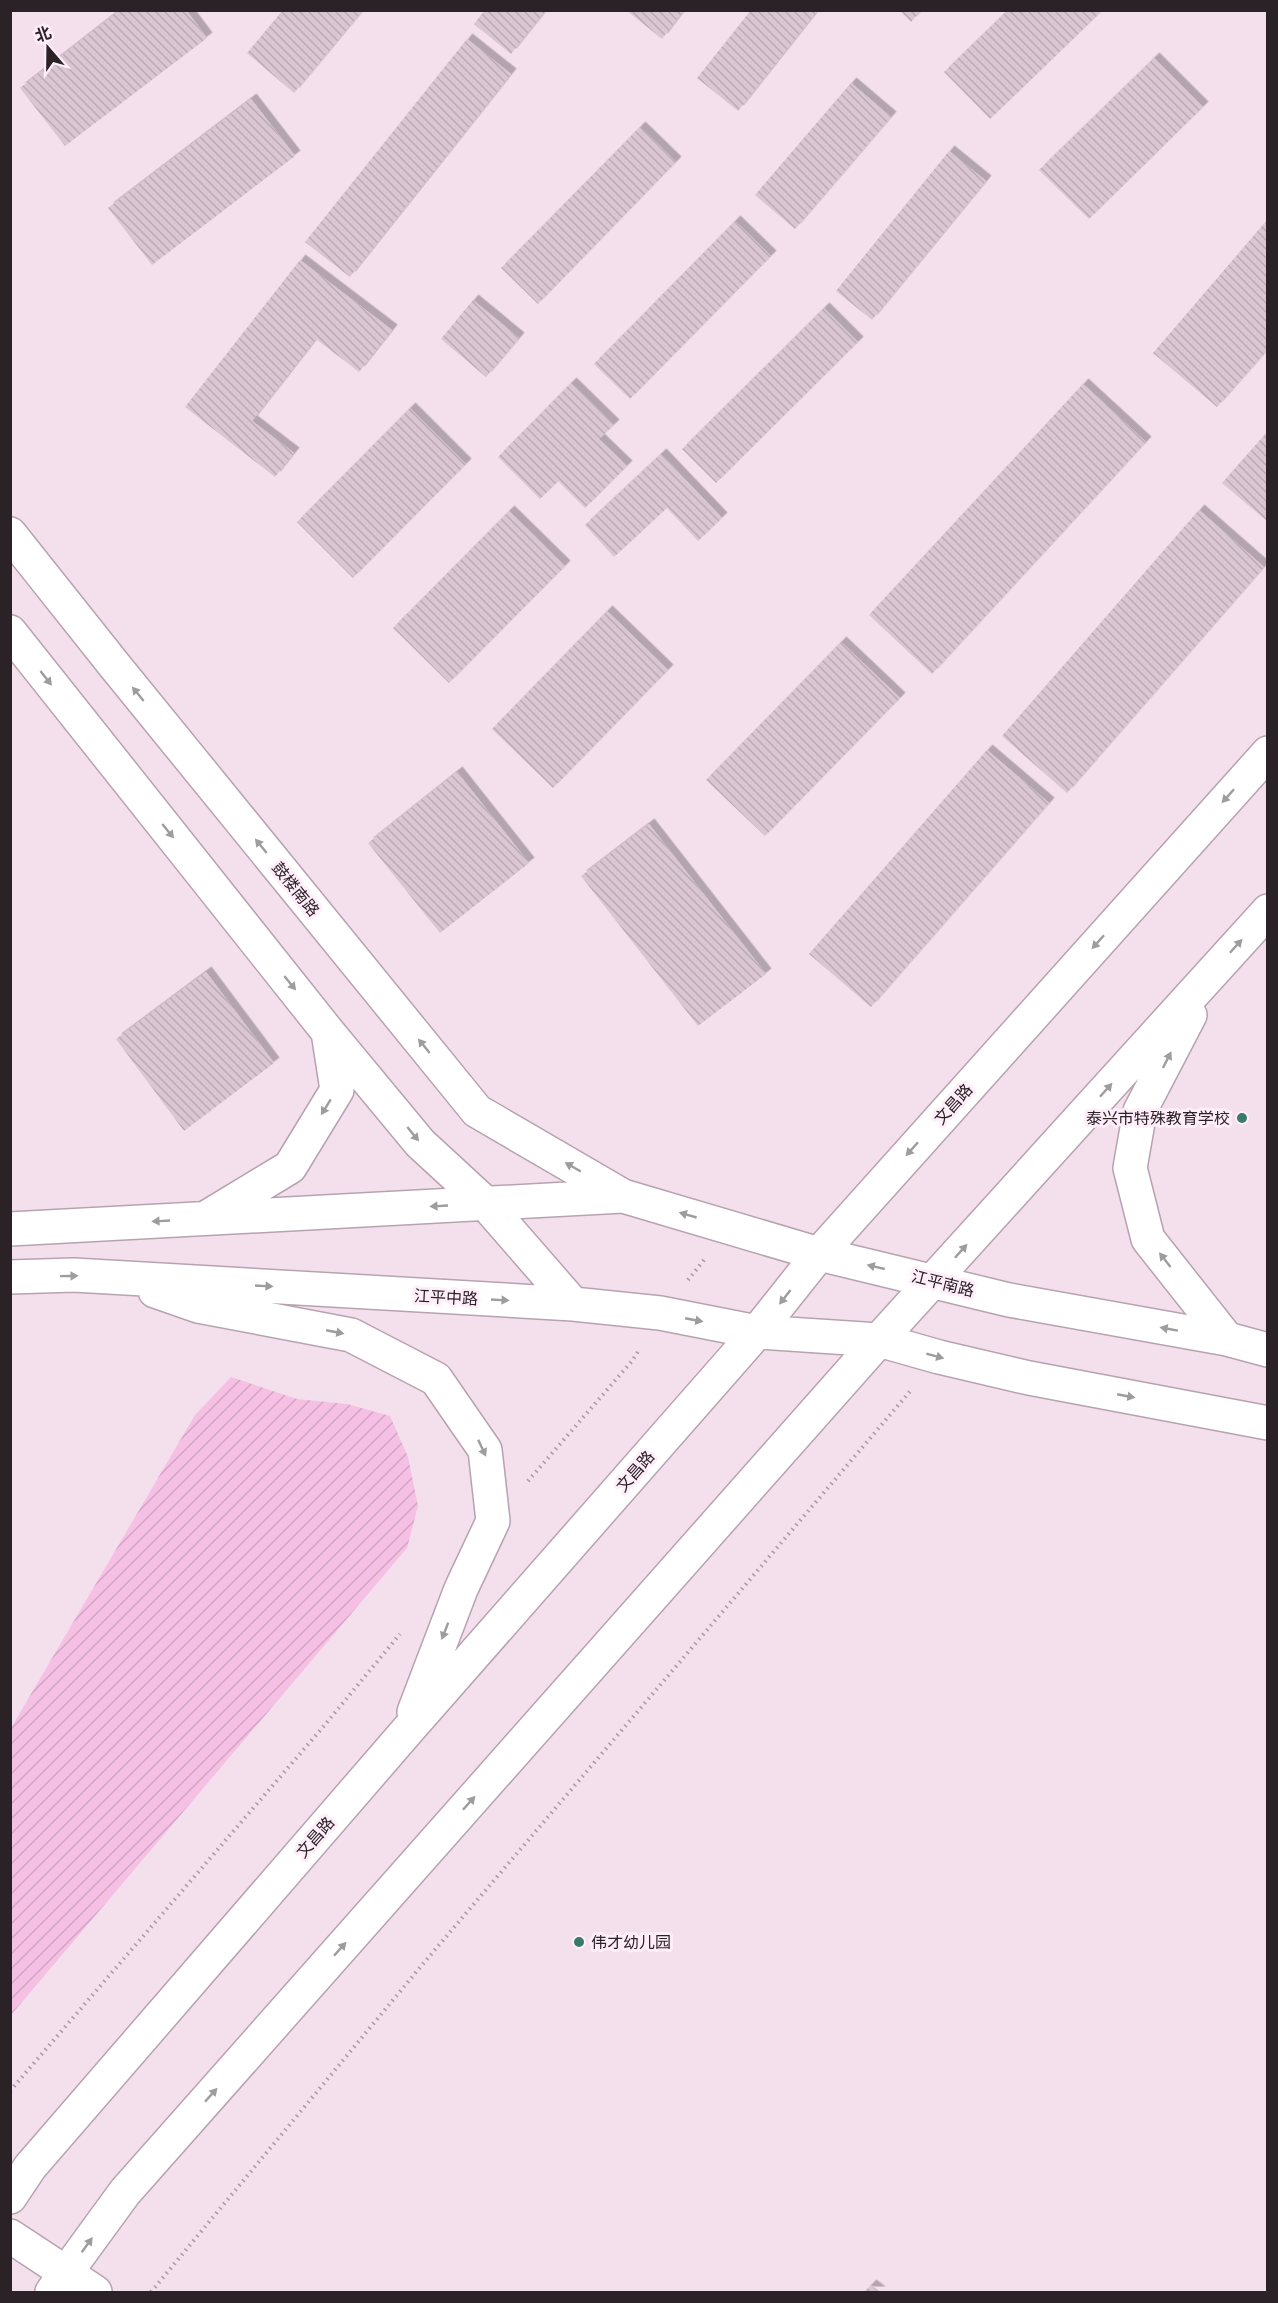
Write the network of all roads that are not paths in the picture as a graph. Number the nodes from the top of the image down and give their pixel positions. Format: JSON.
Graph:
{"nodes":[{"id":1,"x":10,"y":534,"type":"edge"},
{"id":2,"x":10,"y":632,"type":"edge"},
{"id":3,"x":1268,"y":753,"type":"edge"},
{"id":4,"x":1268,"y":911,"type":"edge"},
{"id":5,"x":1211,"y":973,"type":"junction"},
{"id":6,"x":328,"y":1032,"type":"junction"},
{"id":7,"x":623,"y":1196,"type":"junction"},
{"id":8,"x":485,"y":1203,"type":"junction"},
{"id":9,"x":204,"y":1219,"type":"junction"},
{"id":10,"x":10,"y":1229,"type":"edge"},
{"id":11,"x":819,"y":1254,"type":"junction"},
{"id":12,"x":10,"y":1278,"type":"edge"},
{"id":13,"x":116,"y":1278,"type":"junction"},
{"id":14,"x":934,"y":1281,"type":"junction"},
{"id":15,"x":573,"y":1304,"type":"junction"},
{"id":16,"x":757,"y":1332,"type":"junction"},
{"id":17,"x":1227,"y":1339,"type":"junction"},
{"id":18,"x":879,"y":1340,"type":"junction"},
{"id":19,"x":1268,"y":1350,"type":"edge"},
{"id":20,"x":1268,"y":1424,"type":"edge"},
{"id":21,"x":407,"y":1731,"type":"junction"},
{"id":22,"x":10,"y":2197,"type":"edge"},
{"id":23,"x":10,"y":2236,"type":"edge"},
{"id":24,"x":59,"y":2283,"type":"edge"},
{"id":25,"x":96,"y":2292,"type":"edge"}],
"edges":[{"from":7,"to":1,"type":"main road","name":"鼓楼南路","one_way":true},
{"from":2,"to":6,"type":"main road","one_way":true},
{"from":3,"to":11,"type":"main road","name":"文昌路","one_way":true},
{"from":5,"to":4,"type":"main road","one_way":true},
{"from":14,"to":5,"type":"main road","one_way":true},
{"from":17,"to":5,"type":"main road","one_way":true},
{"from":6,"to":8,"type":"main road","one_way":true},
{"from":6,"to":9,"type":"main road","one_way":true},
{"from":7,"to":8,"type":"main road"},
{"from":11,"to":7,"type":"main road","name":"江平南路","one_way":true},
{"from":8,"to":9,"type":"main road","one_way":true},
{"from":8,"to":15,"type":"main road"},
{"from":9,"to":10,"type":"main road","one_way":true},
{"from":14,"to":11,"type":"main road","name":"江平南路","one_way":true},
{"from":11,"to":16,"type":"main road","name":"文昌路","one_way":true},
{"from":12,"to":13,"type":"main road","name":"江平中路","one_way":true},
{"from":13,"to":15,"type":"main road","name":"江平中路","one_way":true},
{"from":13,"to":21,"type":"main road","one_way":true},
{"from":17,"to":14,"type":"main road","name":"江平南路","one_way":true},
{"from":14,"to":18,"type":"main road"},
{"from":15,"to":16,"type":"main road","name":"江平中路","one_way":true},
{"from":16,"to":18,"type":"main road","name":"江平中路"},
{"from":16,"to":21,"type":"main road","name":"文昌路"},
{"from":17,"to":19,"type":"main road","name":"江平南路"},
{"from":18,"to":20,"type":"main road","one_way":true},
{"from":24,"to":18,"type":"main road","one_way":true},
{"from":21,"to":22,"type":"main road","name":"文昌路"},
{"from":23,"to":24,"type":"main road"},
{"from":24,"to":25,"type":"main road"}]}
